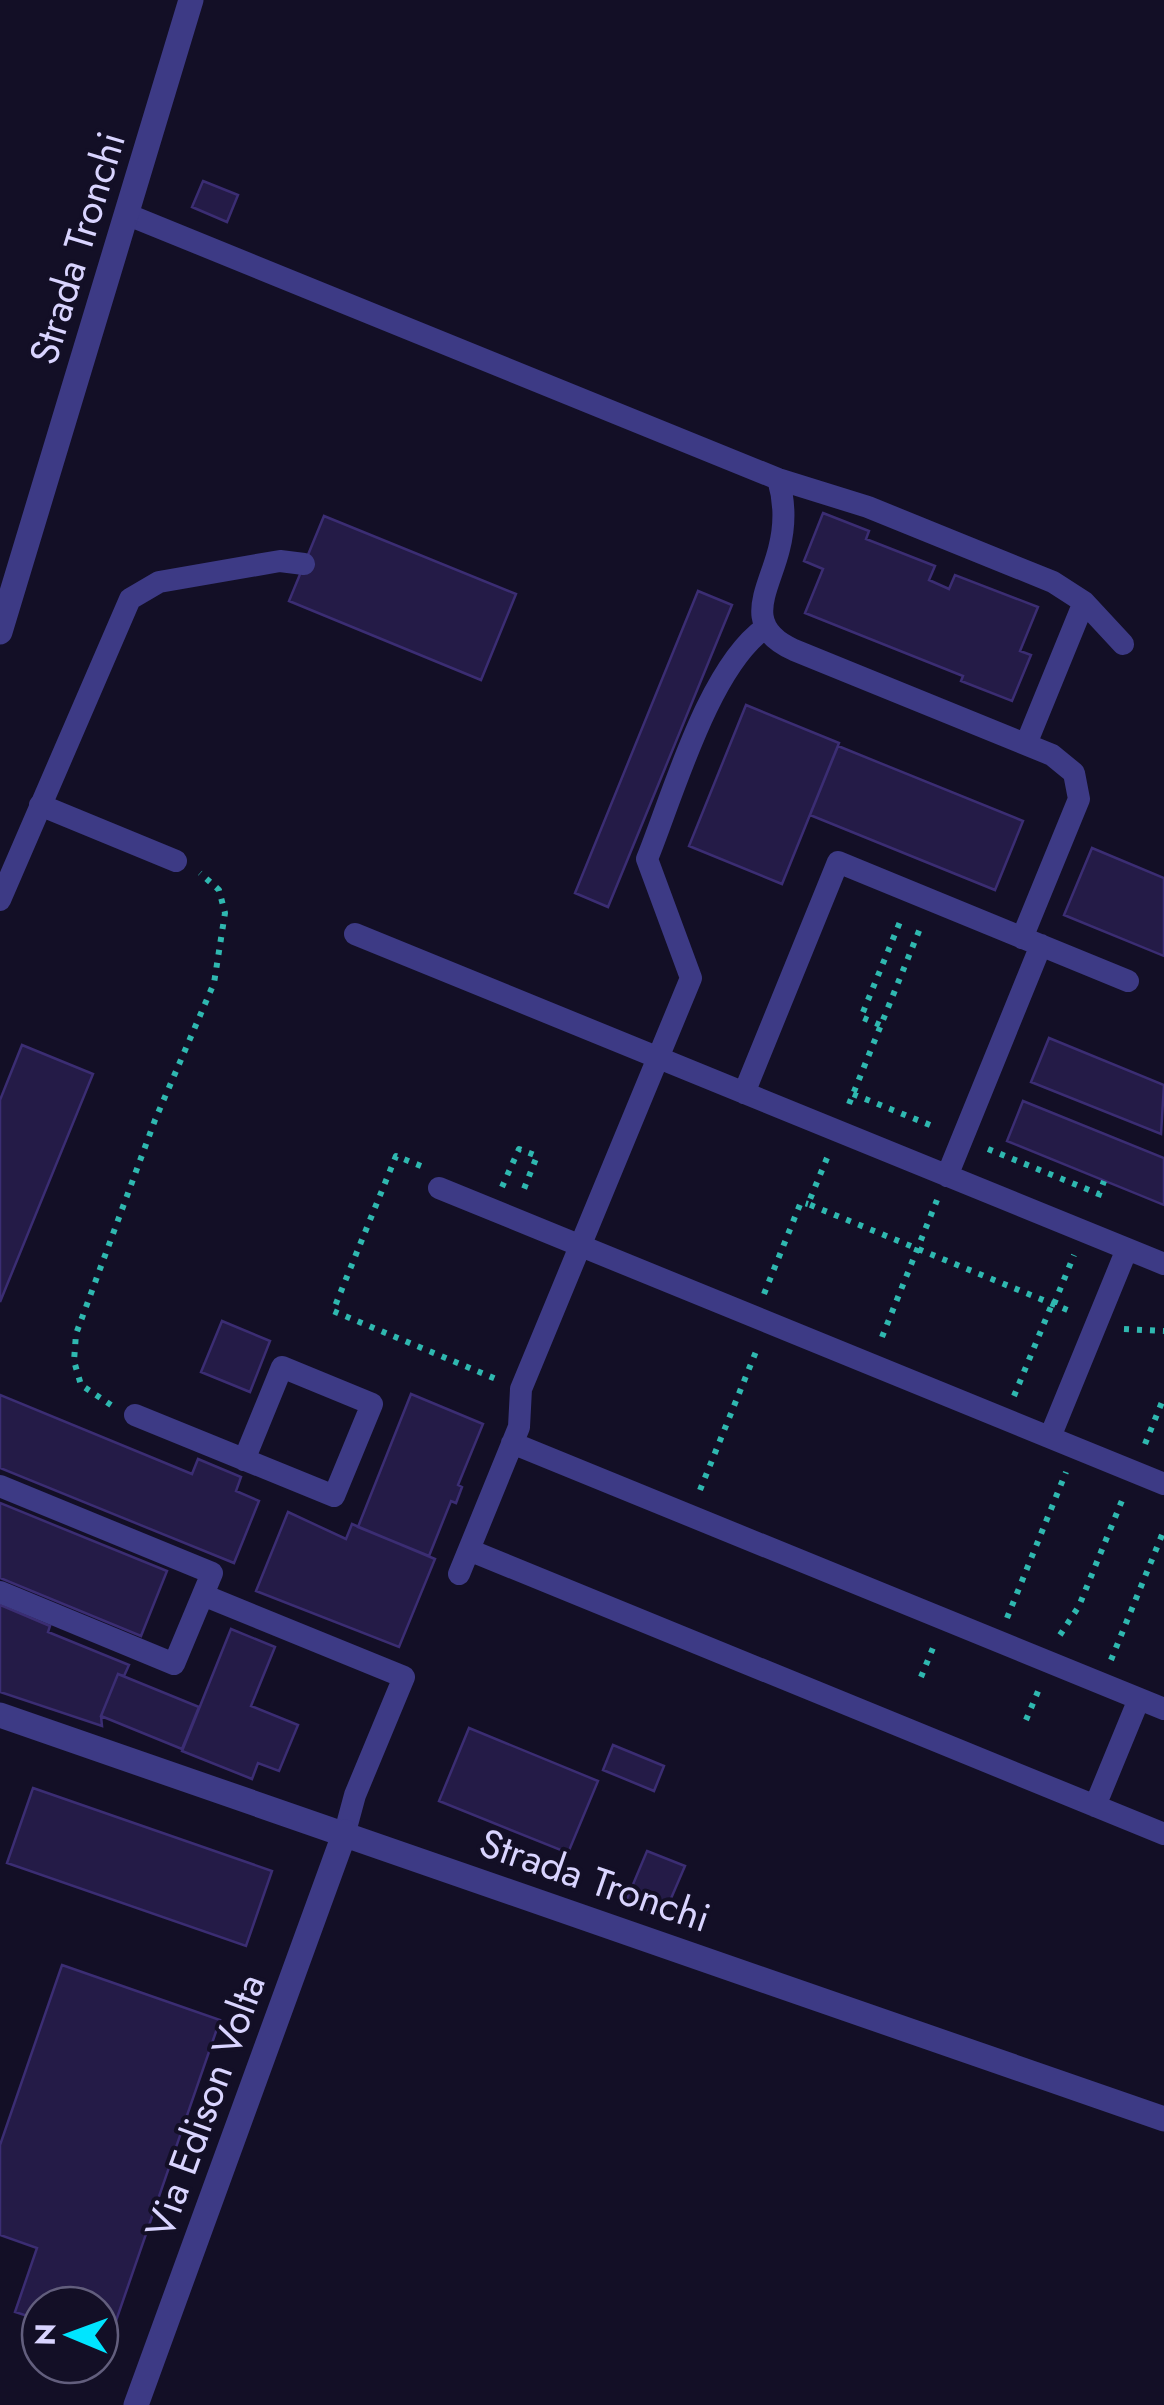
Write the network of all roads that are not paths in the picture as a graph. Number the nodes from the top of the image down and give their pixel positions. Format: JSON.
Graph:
{"nodes":[{"id":1,"x":191,"y":0,"type":"edge"},
{"id":2,"x":126,"y":214,"type":"junction"},
{"id":3,"x":778,"y":479,"type":"junction"},
{"id":4,"x":304,"y":564,"type":"dead end"},
{"id":5,"x":1084,"y":602,"type":"junction"},
{"id":6,"x":765,"y":628,"type":"junction"},
{"id":7,"x":0,"y":632,"type":"edge"},
{"id":8,"x":1124,"y":644,"type":"dead end"},
{"id":9,"x":1026,"y":744,"type":"junction"},
{"id":10,"x":40,"y":805,"type":"junction"},
{"id":11,"x":176,"y":861,"type":"road end"},
{"id":12,"x":0,"y":900,"type":"edge"},
{"id":13,"x":356,"y":934,"type":"dead end"},
{"id":14,"x":1032,"y":942,"type":"junction"},
{"id":15,"x":1128,"y":981,"type":"dead end"},
{"id":16,"x":659,"y":1058,"type":"junction"},
{"id":17,"x":744,"y":1092,"type":"junction"},
{"id":18,"x":947,"y":1176,"type":"junction"},
{"id":19,"x":435,"y":1179,"type":"road end"},
{"id":20,"x":580,"y":1246,"type":"junction"},
{"id":21,"x":1127,"y":1249,"type":"junction"},
{"id":22,"x":1164,"y":1264,"type":"edge"},
{"id":23,"x":136,"y":1416,"type":"road end"},
{"id":24,"x":1052,"y":1430,"type":"junction"},
{"id":25,"x":512,"y":1443,"type":"junction"},
{"id":26,"x":244,"y":1460,"type":"junction"},
{"id":27,"x":1164,"y":1484,"type":"edge"},
{"id":28,"x":0,"y":1486,"type":"edge"},
{"id":29,"x":468,"y":1550,"type":"junction"},
{"id":30,"x":459,"y":1574,"type":"dead end"},
{"id":31,"x":0,"y":1592,"type":"edge"},
{"id":32,"x":203,"y":1594,"type":"junction"},
{"id":33,"x":1140,"y":1699,"type":"junction"},
{"id":34,"x":1164,"y":1708,"type":"edge"},
{"id":35,"x":0,"y":1715,"type":"edge"},
{"id":36,"x":1095,"y":1806,"type":"junction"},
{"id":37,"x":346,"y":1832,"type":"junction"},
{"id":38,"x":1164,"y":1834,"type":"edge"},
{"id":39,"x":1164,"y":2120,"type":"edge"},
{"id":40,"x":136,"y":2405,"type":"edge"}],
"edges":[{"from":1,"to":2,"type":"street","name":"Strada Tronchi"},
{"from":2,"to":3,"type":"lane"},
{"from":2,"to":7,"type":"street","name":"Strada Tronchi"},
{"from":3,"to":5,"type":"lane"},
{"from":3,"to":6,"type":"lane"},
{"from":4,"to":10,"type":"lane"},
{"from":5,"to":8,"type":"lane"},
{"from":5,"to":9,"type":"lane"},
{"from":6,"to":9,"type":"lane"},
{"from":6,"to":16,"type":"lane"},
{"from":9,"to":14,"type":"lane"},
{"from":10,"to":11,"type":"lane"},
{"from":10,"to":12,"type":"lane"},
{"from":13,"to":16,"type":"lane"},
{"from":14,"to":15,"type":"lane"},
{"from":14,"to":17,"type":"lane"},
{"from":14,"to":18,"type":"lane"},
{"from":16,"to":17,"type":"lane"},
{"from":16,"to":20,"type":"lane"},
{"from":17,"to":18,"type":"lane"},
{"from":18,"to":21,"type":"lane"},
{"from":19,"to":20,"type":"lane"},
{"from":20,"to":24,"type":"lane"},
{"from":20,"to":25,"type":"lane"},
{"from":21,"to":22,"type":"lane"},
{"from":21,"to":24,"type":"lane"},
{"from":23,"to":26,"type":"lane"},
{"from":24,"to":27,"type":"lane"},
{"from":25,"to":29,"type":"lane"},
{"from":25,"to":33,"type":"lane"},
{"from":26,"to":26,"type":"lane"},
{"from":28,"to":32,"type":"lane"},
{"from":29,"to":30,"type":"lane"},
{"from":29,"to":36,"type":"lane"},
{"from":31,"to":32,"type":"lane"},
{"from":32,"to":37,"type":"lane"},
{"from":33,"to":34,"type":"lane"},
{"from":33,"to":36,"type":"lane"},
{"from":35,"to":37,"type":"street","name":"Strada Tronchi"},
{"from":36,"to":38,"type":"lane"},
{"from":37,"to":39,"type":"street","name":"Strada Tronchi"},
{"from":37,"to":40,"type":"street","name":"Via Edison Volta"}]}
